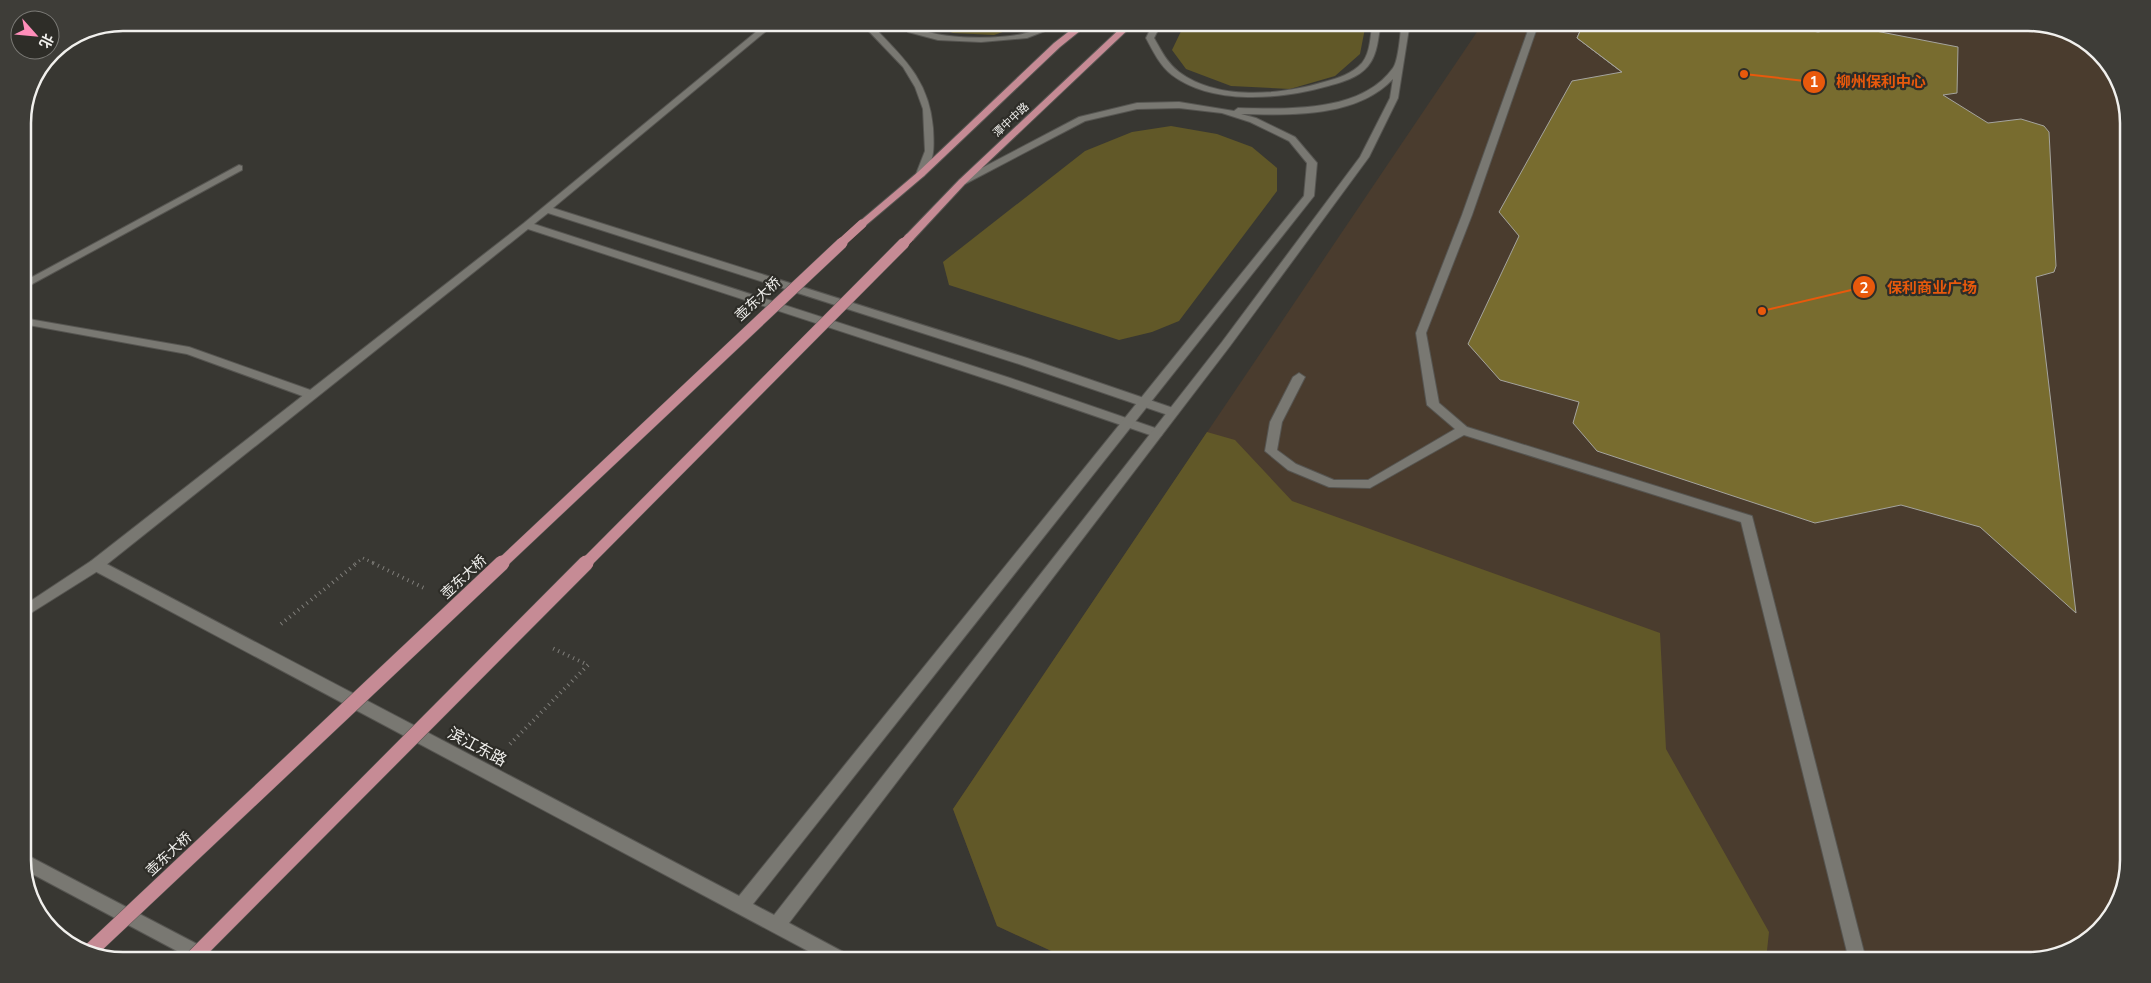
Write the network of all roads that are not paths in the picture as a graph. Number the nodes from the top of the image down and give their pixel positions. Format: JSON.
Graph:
{"nodes":[{"id":1,"x":762,"y":31,"type":"edge"},
{"id":2,"x":873,"y":31,"type":"edge"},
{"id":3,"x":914,"y":31,"type":"edge"},
{"id":4,"x":1040,"y":31,"type":"edge"},
{"id":5,"x":1075,"y":31,"type":"edge"},
{"id":6,"x":1122,"y":31,"type":"edge"},
{"id":7,"x":1154,"y":31,"type":"edge"},
{"id":8,"x":1375,"y":31,"type":"edge"},
{"id":9,"x":1404,"y":31,"type":"edge"},
{"id":10,"x":1532,"y":31,"type":"edge"},
{"id":11,"x":1398,"y":68,"type":"junction"},
{"id":12,"x":1223,"y":110,"type":"junction"},
{"id":13,"x":239,"y":168,"type":"dead end"},
{"id":14,"x":921,"y":174,"type":"junction"},
{"id":15,"x":962,"y":182,"type":"junction"},
{"id":16,"x":546,"y":209,"type":"junction"},
{"id":17,"x":862,"y":224,"type":"joint"},
{"id":18,"x":527,"y":225,"type":"junction"},
{"id":19,"x":31,"y":282,"type":"edge"},
{"id":20,"x":31,"y":322,"type":"edge"},
{"id":21,"x":1299,"y":377,"type":"dead end"},
{"id":22,"x":312,"y":395,"type":"junction"},
{"id":23,"x":1144,"y":402,"type":"junction"},
{"id":24,"x":1172,"y":412,"type":"junction"},
{"id":25,"x":1128,"y":422,"type":"junction"},
{"id":26,"x":1463,"y":430,"type":"junction"},
{"id":27,"x":1157,"y":433,"type":"junction"},
{"id":28,"x":96,"y":565,"type":"junction"},
{"id":29,"x":31,"y":608,"type":"edge"},
{"id":30,"x":31,"y":864,"type":"edge"},
{"id":31,"x":741,"y":906,"type":"junction"},
{"id":32,"x":777,"y":925,"type":"junction"},
{"id":33,"x":94,"y":947,"type":"edge"},
{"id":34,"x":195,"y":952,"type":"edge"},
{"id":35,"x":199,"y":952,"type":"edge"},
{"id":36,"x":826,"y":952,"type":"edge"},
{"id":37,"x":1856,"y":952,"type":"edge"}],
"edges":[{"from":1,"to":16,"type":"main road"},
{"from":2,"to":14,"type":"main road"},
{"from":3,"to":4,"type":"main road"},
{"from":5,"to":14,"type":"main road","name":"潭中中路"},
{"from":6,"to":15,"type":"main road","name":"潭中中路"},
{"from":7,"to":8,"type":"main road"},
{"from":9,"to":11,"type":"main road"},
{"from":10,"to":26,"type":"main road"},
{"from":11,"to":12,"type":"main road"},
{"from":11,"to":24,"type":"main road"},
{"from":12,"to":15,"type":"main road"},
{"from":12,"to":23,"type":"main road"},
{"from":13,"to":19,"type":"main road"},
{"from":14,"to":17,"type":"main road","name":"潭中中路"},
{"from":15,"to":35,"type":"main road","name":"潭中中路","bridge":true},
{"from":16,"to":18,"type":"main road"},
{"from":16,"to":23,"type":"main road"},
{"from":17,"to":33,"type":"main road","name":"壶东大桥","bridge":true},
{"from":18,"to":22,"type":"main road"},
{"from":18,"to":25,"type":"main road"},
{"from":20,"to":22,"type":"main road"},
{"from":21,"to":26,"type":"main road"},
{"from":22,"to":28,"type":"main road"},
{"from":23,"to":24,"type":"main road"},
{"from":23,"to":25,"type":"main road"},
{"from":24,"to":27,"type":"main road"},
{"from":25,"to":27,"type":"main road"},
{"from":25,"to":31,"type":"main road"},
{"from":26,"to":37,"type":"main road"},
{"from":27,"to":32,"type":"main road"},
{"from":28,"to":29,"type":"main road"},
{"from":28,"to":31,"type":"main road","name":"滨江东路"},
{"from":30,"to":34,"type":"main road"},
{"from":31,"to":32,"type":"main road","name":"滨江东路"},
{"from":32,"to":36,"type":"main road","name":"滨江东路"}]}
